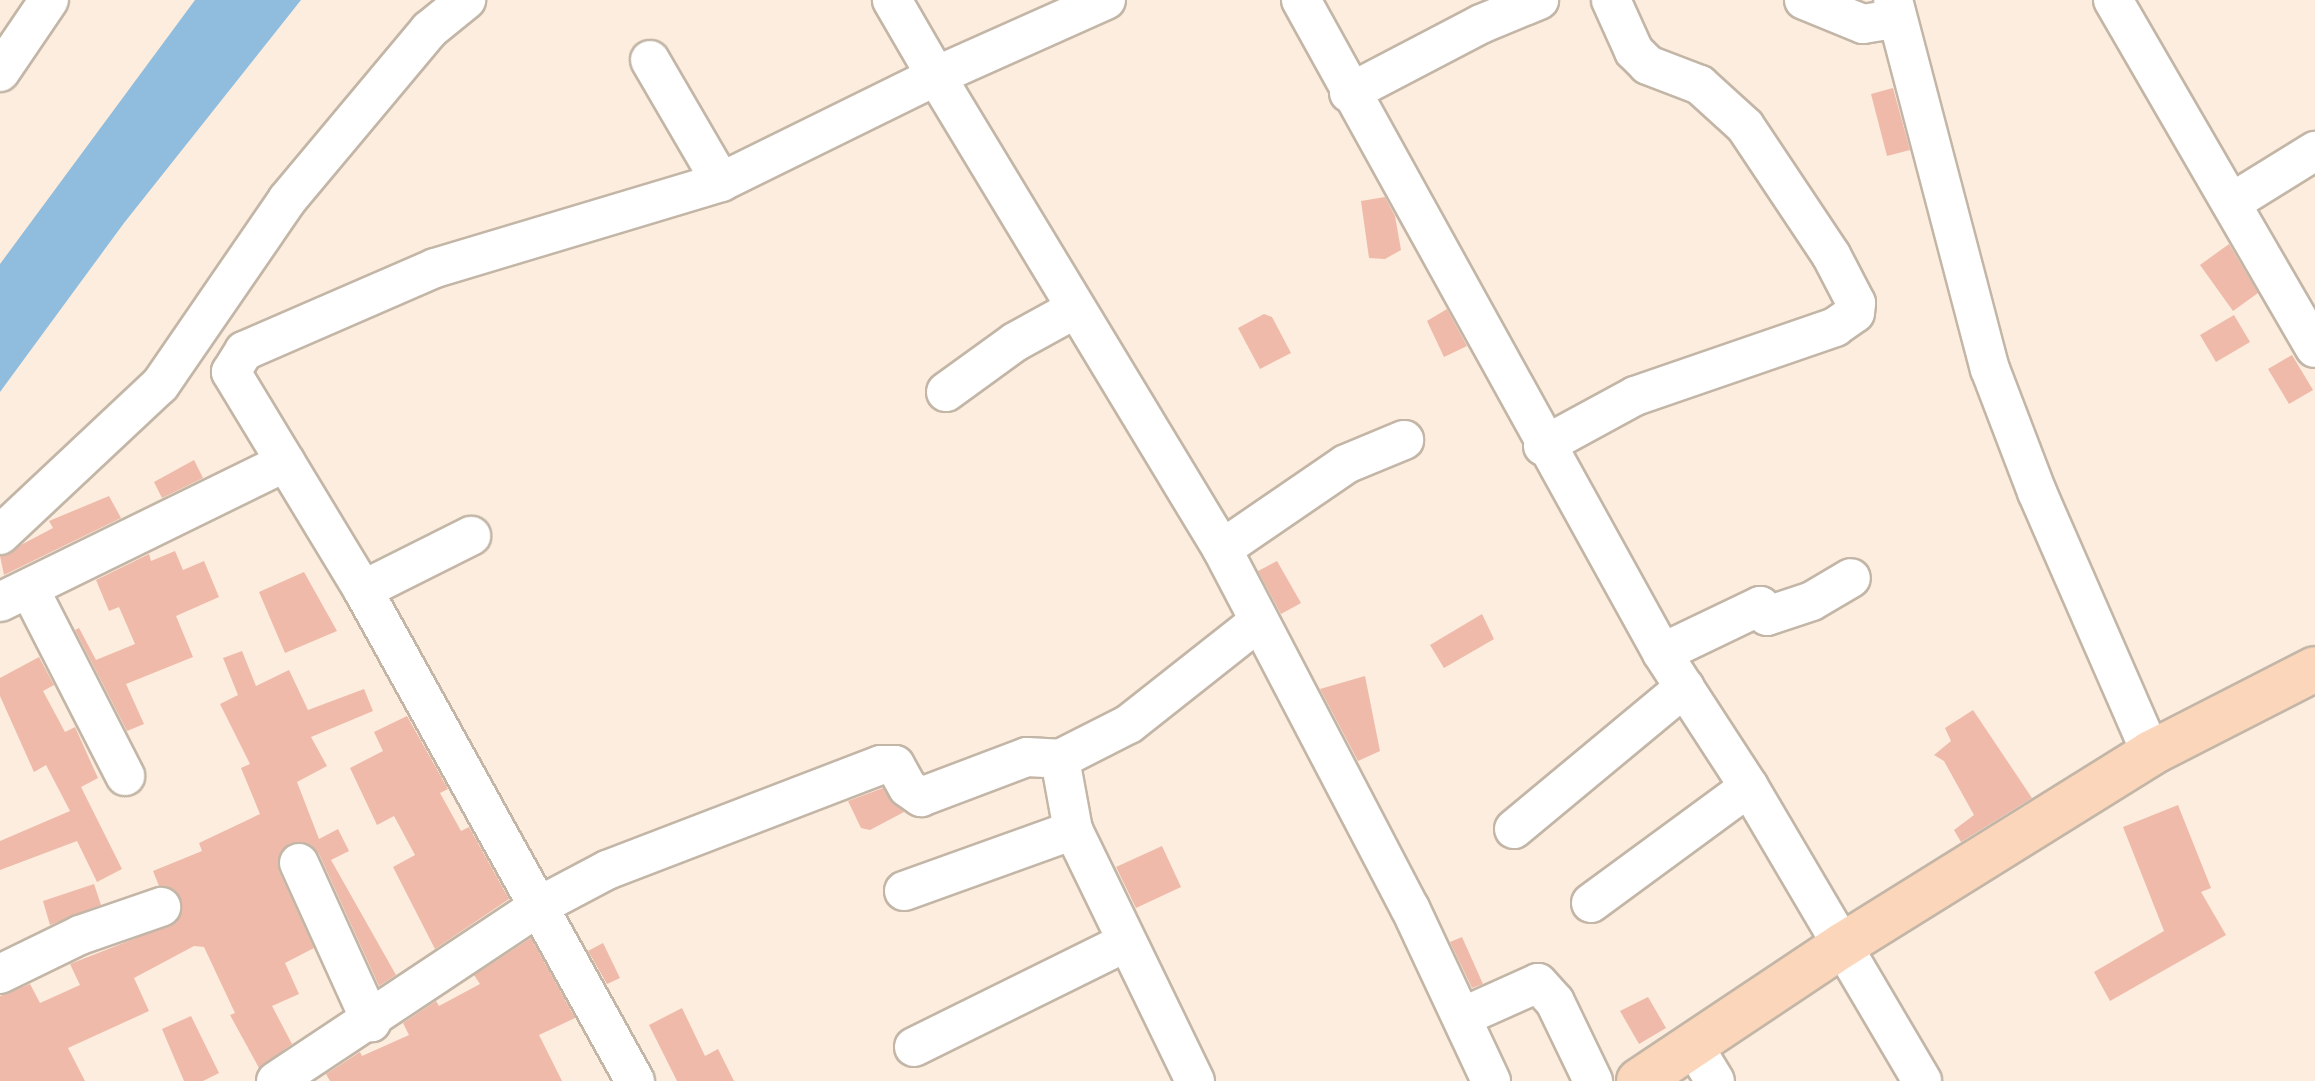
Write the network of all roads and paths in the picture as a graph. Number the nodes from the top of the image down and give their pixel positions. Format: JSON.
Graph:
{"nodes":[{"id":1,"x":49,"y":0,"type":"edge"},
{"id":2,"x":466,"y":0,"type":"edge"},
{"id":3,"x":892,"y":0,"type":"edge"},
{"id":4,"x":1106,"y":0,"type":"edge"},
{"id":5,"x":1301,"y":0,"type":"edge"},
{"id":6,"x":1539,"y":0,"type":"edge"},
{"id":7,"x":1611,"y":0,"type":"edge"},
{"id":8,"x":1804,"y":0,"type":"edge"},
{"id":9,"x":2125,"y":3,"type":"edge"},
{"id":10,"x":1894,"y":10,"type":"edge"},
{"id":11,"x":650,"y":60,"type":"dead end"},
{"id":12,"x":0,"y":72,"type":"edge"},
{"id":13,"x":936,"y":76,"type":"junction"},
{"id":14,"x":1349,"y":93,"type":"junction"},
{"id":15,"x":2315,"y":151,"type":"edge"},
{"id":16,"x":721,"y":182,"type":"junction"},
{"id":17,"x":2231,"y":203,"type":"junction"},
{"id":18,"x":1075,"y":309,"type":"junction"},
{"id":19,"x":2315,"y":348,"type":"edge"},
{"id":20,"x":946,"y":392,"type":"dead end"},
{"id":21,"x":1404,"y":440,"type":"dead end"},
{"id":22,"x":1543,"y":446,"type":"junction"},
{"id":23,"x":286,"y":462,"type":"junction"},
{"id":24,"x":0,"y":535,"type":"edge"},
{"id":25,"x":471,"y":536,"type":"dead end"},
{"id":26,"x":1222,"y":549,"type":"junction"},
{"id":27,"x":1851,"y":578,"type":"dead end"},
{"id":28,"x":363,"y":590,"type":"junction"},
{"id":29,"x":15,"y":596,"type":"edge"},
{"id":30,"x":1257,"y":623,"type":"junction"},
{"id":31,"x":1662,"y":653,"type":"junction"},
{"id":32,"x":2315,"y":669,"type":"edge"},
{"id":33,"x":1685,"y":687,"type":"junction"},
{"id":34,"x":2151,"y":753,"type":"junction"},
{"id":35,"x":1060,"y":759,"type":"junction"},
{"id":36,"x":125,"y":776,"type":"dead end"},
{"id":37,"x":1749,"y":787,"type":"junction"},
{"id":38,"x":1514,"y":829,"type":"dead end"},
{"id":39,"x":1073,"y":830,"type":"junction"},
{"id":40,"x":299,"y":863,"type":"dead end"},
{"id":41,"x":904,"y":891,"type":"dead end"},
{"id":42,"x":1591,"y":903,"type":"dead end"},
{"id":43,"x":539,"y":906,"type":"junction"},
{"id":44,"x":161,"y":907,"type":"dead end"},
{"id":45,"x":1126,"y":942,"type":"junction"},
{"id":46,"x":1843,"y":945,"type":"junction"},
{"id":47,"x":0,"y":974,"type":"edge"},
{"id":48,"x":1462,"y":1017,"type":"junction"},
{"id":49,"x":371,"y":1022,"type":"junction"},
{"id":50,"x":914,"y":1047,"type":"dead end"},
{"id":51,"x":1704,"y":1063,"type":"edge"},
{"id":52,"x":276,"y":1081,"type":"edge"},
{"id":53,"x":635,"y":1081,"type":"edge"},
{"id":54,"x":1195,"y":1081,"type":"edge"},
{"id":55,"x":1491,"y":1081,"type":"edge"},
{"id":56,"x":1593,"y":1081,"type":"edge"},
{"id":57,"x":1639,"y":1081,"type":"edge"},
{"id":58,"x":1922,"y":1081,"type":"edge"}],
"edges":[{"from":1,"to":12,"type":"street"},
{"from":2,"to":24,"type":"street"},
{"from":3,"to":13,"type":"street"},
{"from":4,"to":13,"type":"street"},
{"from":5,"to":14,"type":"street"},
{"from":6,"to":14,"type":"street"},
{"from":7,"to":22,"type":"street"},
{"from":8,"to":10,"type":"street"},
{"from":9,"to":17,"type":"street"},
{"from":10,"to":34,"type":"street"},
{"from":11,"to":16,"type":"street"},
{"from":13,"to":16,"type":"street"},
{"from":13,"to":18,"type":"street"},
{"from":14,"to":22,"type":"street"},
{"from":15,"to":17,"type":"street"},
{"from":16,"to":23,"type":"street"},
{"from":17,"to":19,"type":"street"},
{"from":18,"to":20,"type":"street"},
{"from":18,"to":26,"type":"street"},
{"from":21,"to":26,"type":"street"},
{"from":22,"to":31,"type":"street"},
{"from":23,"to":28,"type":"street"},
{"from":23,"to":29,"type":"street"},
{"from":25,"to":28,"type":"street"},
{"from":26,"to":30,"type":"street"},
{"from":27,"to":31,"type":"street"},
{"from":28,"to":43,"type":"street"},
{"from":29,"to":36,"type":"street"},
{"from":30,"to":35,"type":"street"},
{"from":30,"to":48,"type":"street"},
{"from":31,"to":33,"type":"street"},
{"from":32,"to":34,"type":"main road"},
{"from":33,"to":37,"type":"street"},
{"from":33,"to":38,"type":"street"},
{"from":34,"to":46,"type":"main road"},
{"from":35,"to":39,"type":"street"},
{"from":35,"to":43,"type":"street"},
{"from":37,"to":42,"type":"street"},
{"from":37,"to":46,"type":"street"},
{"from":39,"to":41,"type":"street"},
{"from":39,"to":45,"type":"street"},
{"from":40,"to":49,"type":"street"},
{"from":43,"to":49,"type":"street"},
{"from":43,"to":53,"type":"street"},
{"from":44,"to":47,"type":"street"},
{"from":45,"to":50,"type":"street"},
{"from":45,"to":54,"type":"street"},
{"from":46,"to":51,"type":"main road"},
{"from":46,"to":58,"type":"street"},
{"from":48,"to":55,"type":"street"},
{"from":48,"to":56,"type":"street"},
{"from":49,"to":52,"type":"street"},
{"from":51,"to":57,"type":"main road"}]}
